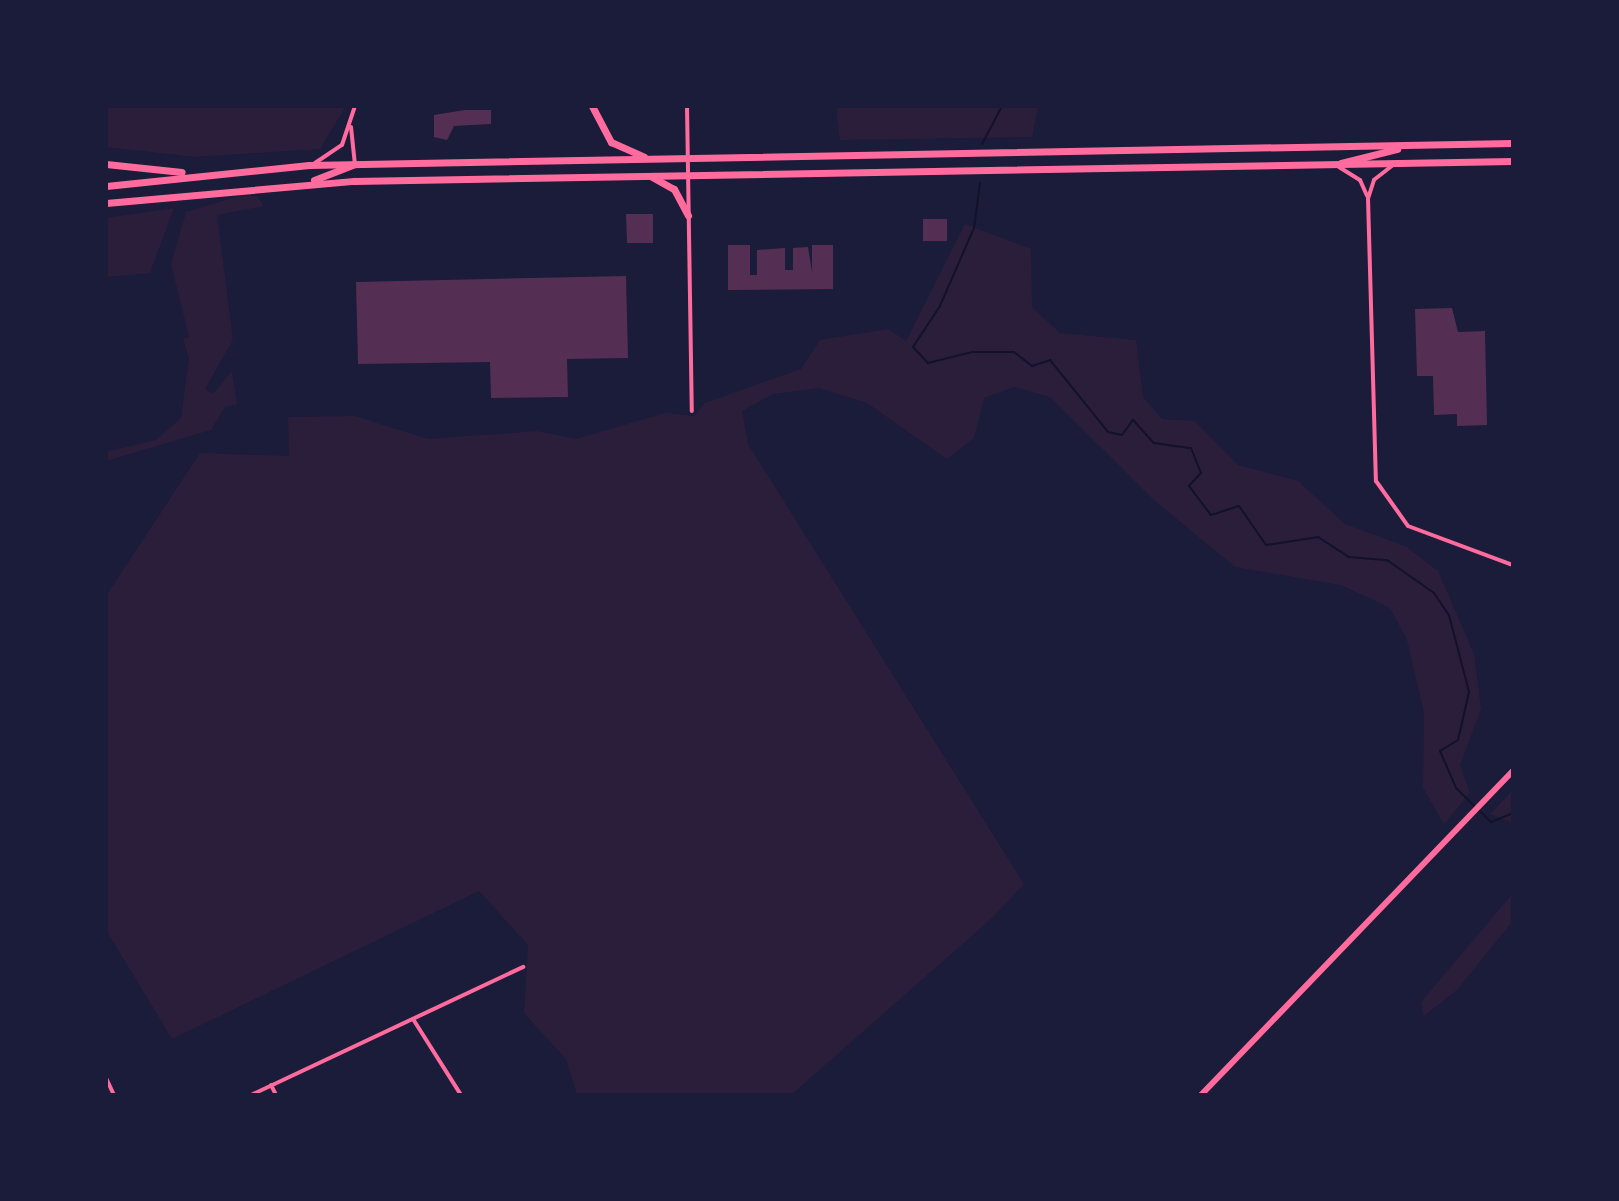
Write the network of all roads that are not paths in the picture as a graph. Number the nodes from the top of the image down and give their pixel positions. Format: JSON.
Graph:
{"nodes":[{"id":1,"x":355,"y":106,"type":"edge"},
{"id":2,"x":592,"y":106,"type":"edge"},
{"id":3,"x":687,"y":106,"type":"edge"},
{"id":4,"x":351,"y":121,"type":"junction"},
{"id":5,"x":1513,"y":143,"type":"edge"},
{"id":6,"x":1399,"y":147,"type":"junction"},
{"id":7,"x":688,"y":159,"type":"junction"},
{"id":8,"x":654,"y":160,"type":"junction"},
{"id":9,"x":1513,"y":161,"type":"edge"},
{"id":10,"x":106,"y":164,"type":"edge"},
{"id":11,"x":355,"y":164,"type":"junction"},
{"id":12,"x":1395,"y":164,"type":"junction"},
{"id":13,"x":309,"y":165,"type":"junction"},
{"id":14,"x":1335,"y":165,"type":"junction"},
{"id":15,"x":192,"y":173,"type":"junction"},
{"id":16,"x":688,"y":175,"type":"junction"},
{"id":17,"x":650,"y":176,"type":"junction"},
{"id":18,"x":294,"y":183,"type":"junction"},
{"id":19,"x":106,"y":186,"type":"edge"},
{"id":20,"x":1368,"y":198,"type":"junction"},
{"id":21,"x":106,"y":203,"type":"edge"},
{"id":22,"x":688,"y":215,"type":"junction"},
{"id":23,"x":692,"y":411,"type":"dead end"},
{"id":24,"x":1513,"y":565,"type":"edge"},
{"id":25,"x":1513,"y":771,"type":"edge"},
{"id":26,"x":523,"y":967,"type":"dead end"},
{"id":27,"x":413,"y":1019,"type":"junction"},
{"id":28,"x":106,"y":1078,"type":"edge"},
{"id":29,"x":271,"y":1085,"type":"junction"},
{"id":30,"x":114,"y":1095,"type":"edge"},
{"id":31,"x":251,"y":1095,"type":"edge"},
{"id":32,"x":276,"y":1095,"type":"edge"},
{"id":33,"x":461,"y":1095,"type":"edge"},
{"id":34,"x":1201,"y":1095,"type":"edge"}],
"edges":[{"from":1,"to":4,"type":"street"},
{"from":2,"to":8,"type":"highway"},
{"from":3,"to":7,"type":"street"},
{"from":4,"to":11,"type":"street"},
{"from":4,"to":13,"type":"street"},
{"from":5,"to":6,"type":"highway"},
{"from":6,"to":7,"type":"highway"},
{"from":6,"to":14,"type":"highway"},
{"from":7,"to":8,"type":"highway"},
{"from":7,"to":16,"type":"street"},
{"from":8,"to":11,"type":"highway"},
{"from":9,"to":12,"type":"highway"},
{"from":10,"to":15,"type":"highway"},
{"from":11,"to":13,"type":"highway"},
{"from":11,"to":18,"type":"highway"},
{"from":12,"to":14,"type":"highway"},
{"from":12,"to":20,"type":"street"},
{"from":13,"to":15,"type":"highway"},
{"from":14,"to":16,"type":"highway"},
{"from":14,"to":20,"type":"street"},
{"from":15,"to":19,"type":"highway"},
{"from":16,"to":17,"type":"highway"},
{"from":16,"to":22,"type":"street"},
{"from":17,"to":18,"type":"highway"},
{"from":17,"to":22,"type":"highway"},
{"from":18,"to":21,"type":"highway"},
{"from":20,"to":24,"type":"street"},
{"from":22,"to":23,"type":"street"},
{"from":25,"to":34,"type":"main road"},
{"from":26,"to":27,"type":"street"},
{"from":27,"to":29,"type":"street"},
{"from":27,"to":33,"type":"street"},
{"from":28,"to":30,"type":"street"},
{"from":29,"to":31,"type":"street"},
{"from":29,"to":32,"type":"street"}]}
